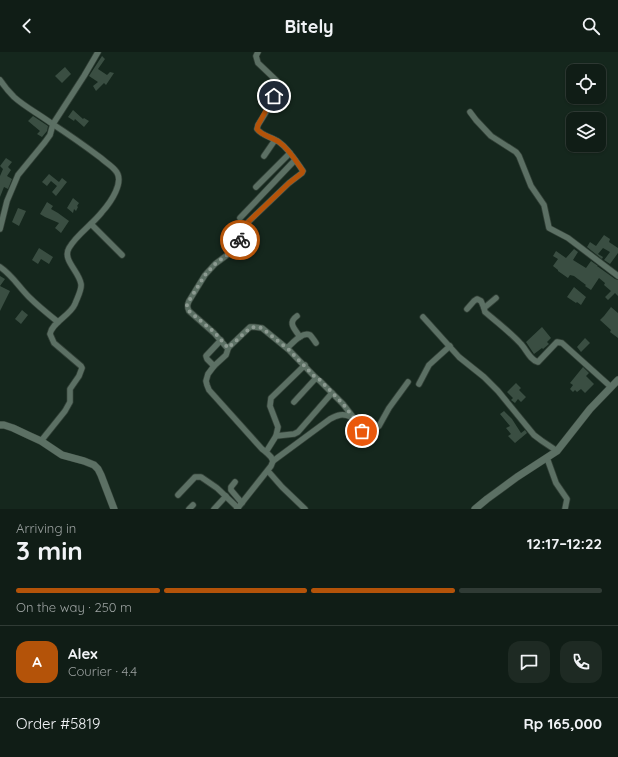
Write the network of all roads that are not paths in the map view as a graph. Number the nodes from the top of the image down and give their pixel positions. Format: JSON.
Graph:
{"nodes":[{"id":1,"x":98,"y":52,"type":"edge"},
{"id":2,"x":258,"y":52,"type":"edge"},
{"id":3,"x":0,"y":80,"type":"edge"},
{"id":4,"x":470,"y":112,"type":"dead end"},
{"id":5,"x":53,"y":124,"type":"junction"},
{"id":6,"x":276,"y":140,"type":"junction"},
{"id":7,"x":290,"y":153,"type":"junction"},
{"id":8,"x":264,"y":156,"type":"dead end"},
{"id":9,"x":295,"y":160,"type":"junction"},
{"id":10,"x":256,"y":187,"type":"dead end"},
{"id":11,"x":240,"y":218,"type":"dead end"},
{"id":12,"x":91,"y":224,"type":"junction"},
{"id":13,"x":0,"y":229,"type":"edge"},
{"id":14,"x":122,"y":255,"type":"dead end"},
{"id":15,"x":0,"y":267,"type":"edge"},
{"id":16,"x":618,"y":276,"type":"edge"},
{"id":17,"x":496,"y":298,"type":"dead end"},
{"id":18,"x":484,"y":308,"type":"junction"},
{"id":19,"x":467,"y":309,"type":"dead end"},
{"id":20,"x":297,"y":316,"type":"dead end"},
{"id":21,"x":423,"y":317,"type":"dead end"},
{"id":22,"x":58,"y":322,"type":"junction"},
{"id":23,"x":300,"y":337,"type":"junction"},
{"id":24,"x":221,"y":340,"type":"junction"},
{"id":25,"x":316,"y":343,"type":"dead end"},
{"id":26,"x":450,"y":346,"type":"junction"},
{"id":27,"x":228,"y":348,"type":"junction"},
{"id":28,"x":287,"y":348,"type":"junction"},
{"id":29,"x":305,"y":365,"type":"junction"},
{"id":30,"x":214,"y":366,"type":"junction"},
{"id":31,"x":316,"y":378,"type":"junction"},
{"id":32,"x":618,"y":380,"type":"edge"},
{"id":33,"x":408,"y":382,"type":"dead end"},
{"id":34,"x":419,"y":384,"type":"dead end"},
{"id":35,"x":611,"y":387,"type":"junction"},
{"id":36,"x":332,"y":393,"type":"junction"},
{"id":37,"x":294,"y":402,"type":"dead end"},
{"id":38,"x":353,"y":418,"type":"junction"},
{"id":39,"x":0,"y":425,"type":"edge"},
{"id":40,"x":360,"y":426,"type":"junction"},
{"id":41,"x":276,"y":436,"type":"junction"},
{"id":42,"x":360,"y":440,"type":"dead end"},
{"id":43,"x":41,"y":441,"type":"junction"},
{"id":44,"x":557,"y":451,"type":"junction"},
{"id":45,"x":266,"y":452,"type":"junction"},
{"id":46,"x":547,"y":458,"type":"junction"},
{"id":47,"x":273,"y":461,"type":"junction"},
{"id":48,"x":268,"y":471,"type":"junction"},
{"id":49,"x":235,"y":482,"type":"dead end"},
{"id":50,"x":178,"y":495,"type":"dead end"},
{"id":51,"x":226,"y":496,"type":"junction"},
{"id":52,"x":242,"y":503,"type":"junction"},
{"id":53,"x":114,"y":509,"type":"edge"},
{"id":54,"x":214,"y":509,"type":"edge"},
{"id":55,"x":238,"y":509,"type":"edge"},
{"id":56,"x":305,"y":509,"type":"edge"},
{"id":57,"x":475,"y":509,"type":"edge"},
{"id":58,"x":565,"y":509,"type":"edge"}],
"edges":[{"from":1,"to":5,"type":"street"},
{"from":2,"to":6,"type":"street"},
{"from":3,"to":5,"type":"street"},
{"from":4,"to":16,"type":"street"},
{"from":5,"to":12,"type":"street"},
{"from":5,"to":13,"type":"street"},
{"from":6,"to":7,"type":"street"},
{"from":6,"to":8,"type":"street"},
{"from":7,"to":9,"type":"street"},
{"from":7,"to":10,"type":"street"},
{"from":9,"to":11,"type":"street"},
{"from":9,"to":24,"type":"street"},
{"from":12,"to":14,"type":"street"},
{"from":12,"to":22,"type":"street"},
{"from":15,"to":22,"type":"street"},
{"from":17,"to":18,"type":"street"},
{"from":18,"to":19,"type":"street"},
{"from":18,"to":35,"type":"street"},
{"from":20,"to":23,"type":"street"},
{"from":21,"to":26,"type":"street"},
{"from":22,"to":43,"type":"street"},
{"from":23,"to":25,"type":"street"},
{"from":23,"to":28,"type":"street"},
{"from":24,"to":27,"type":"street"},
{"from":24,"to":30,"type":"street"},
{"from":26,"to":34,"type":"street"},
{"from":26,"to":44,"type":"street"},
{"from":27,"to":28,"type":"street"},
{"from":27,"to":30,"type":"street"},
{"from":28,"to":29,"type":"street"},
{"from":29,"to":31,"type":"street"},
{"from":29,"to":41,"type":"street"},
{"from":30,"to":45,"type":"street"},
{"from":31,"to":36,"type":"street"},
{"from":31,"to":37,"type":"street"},
{"from":32,"to":35,"type":"street"},
{"from":33,"to":40,"type":"street"},
{"from":35,"to":44,"type":"street"},
{"from":36,"to":38,"type":"street"},
{"from":36,"to":41,"type":"street"},
{"from":38,"to":40,"type":"street"},
{"from":38,"to":47,"type":"street"},
{"from":39,"to":43,"type":"street"},
{"from":40,"to":42,"type":"street"},
{"from":41,"to":45,"type":"street"},
{"from":43,"to":53,"type":"street"},
{"from":44,"to":46,"type":"street"},
{"from":45,"to":47,"type":"street"},
{"from":46,"to":57,"type":"street"},
{"from":46,"to":58,"type":"street"},
{"from":47,"to":48,"type":"street"},
{"from":48,"to":52,"type":"street"},
{"from":48,"to":56,"type":"street"},
{"from":49,"to":52,"type":"street"},
{"from":50,"to":51,"type":"street"},
{"from":51,"to":54,"type":"street"},
{"from":51,"to":55,"type":"street"},
{"from":52,"to":55,"type":"street"}]}
